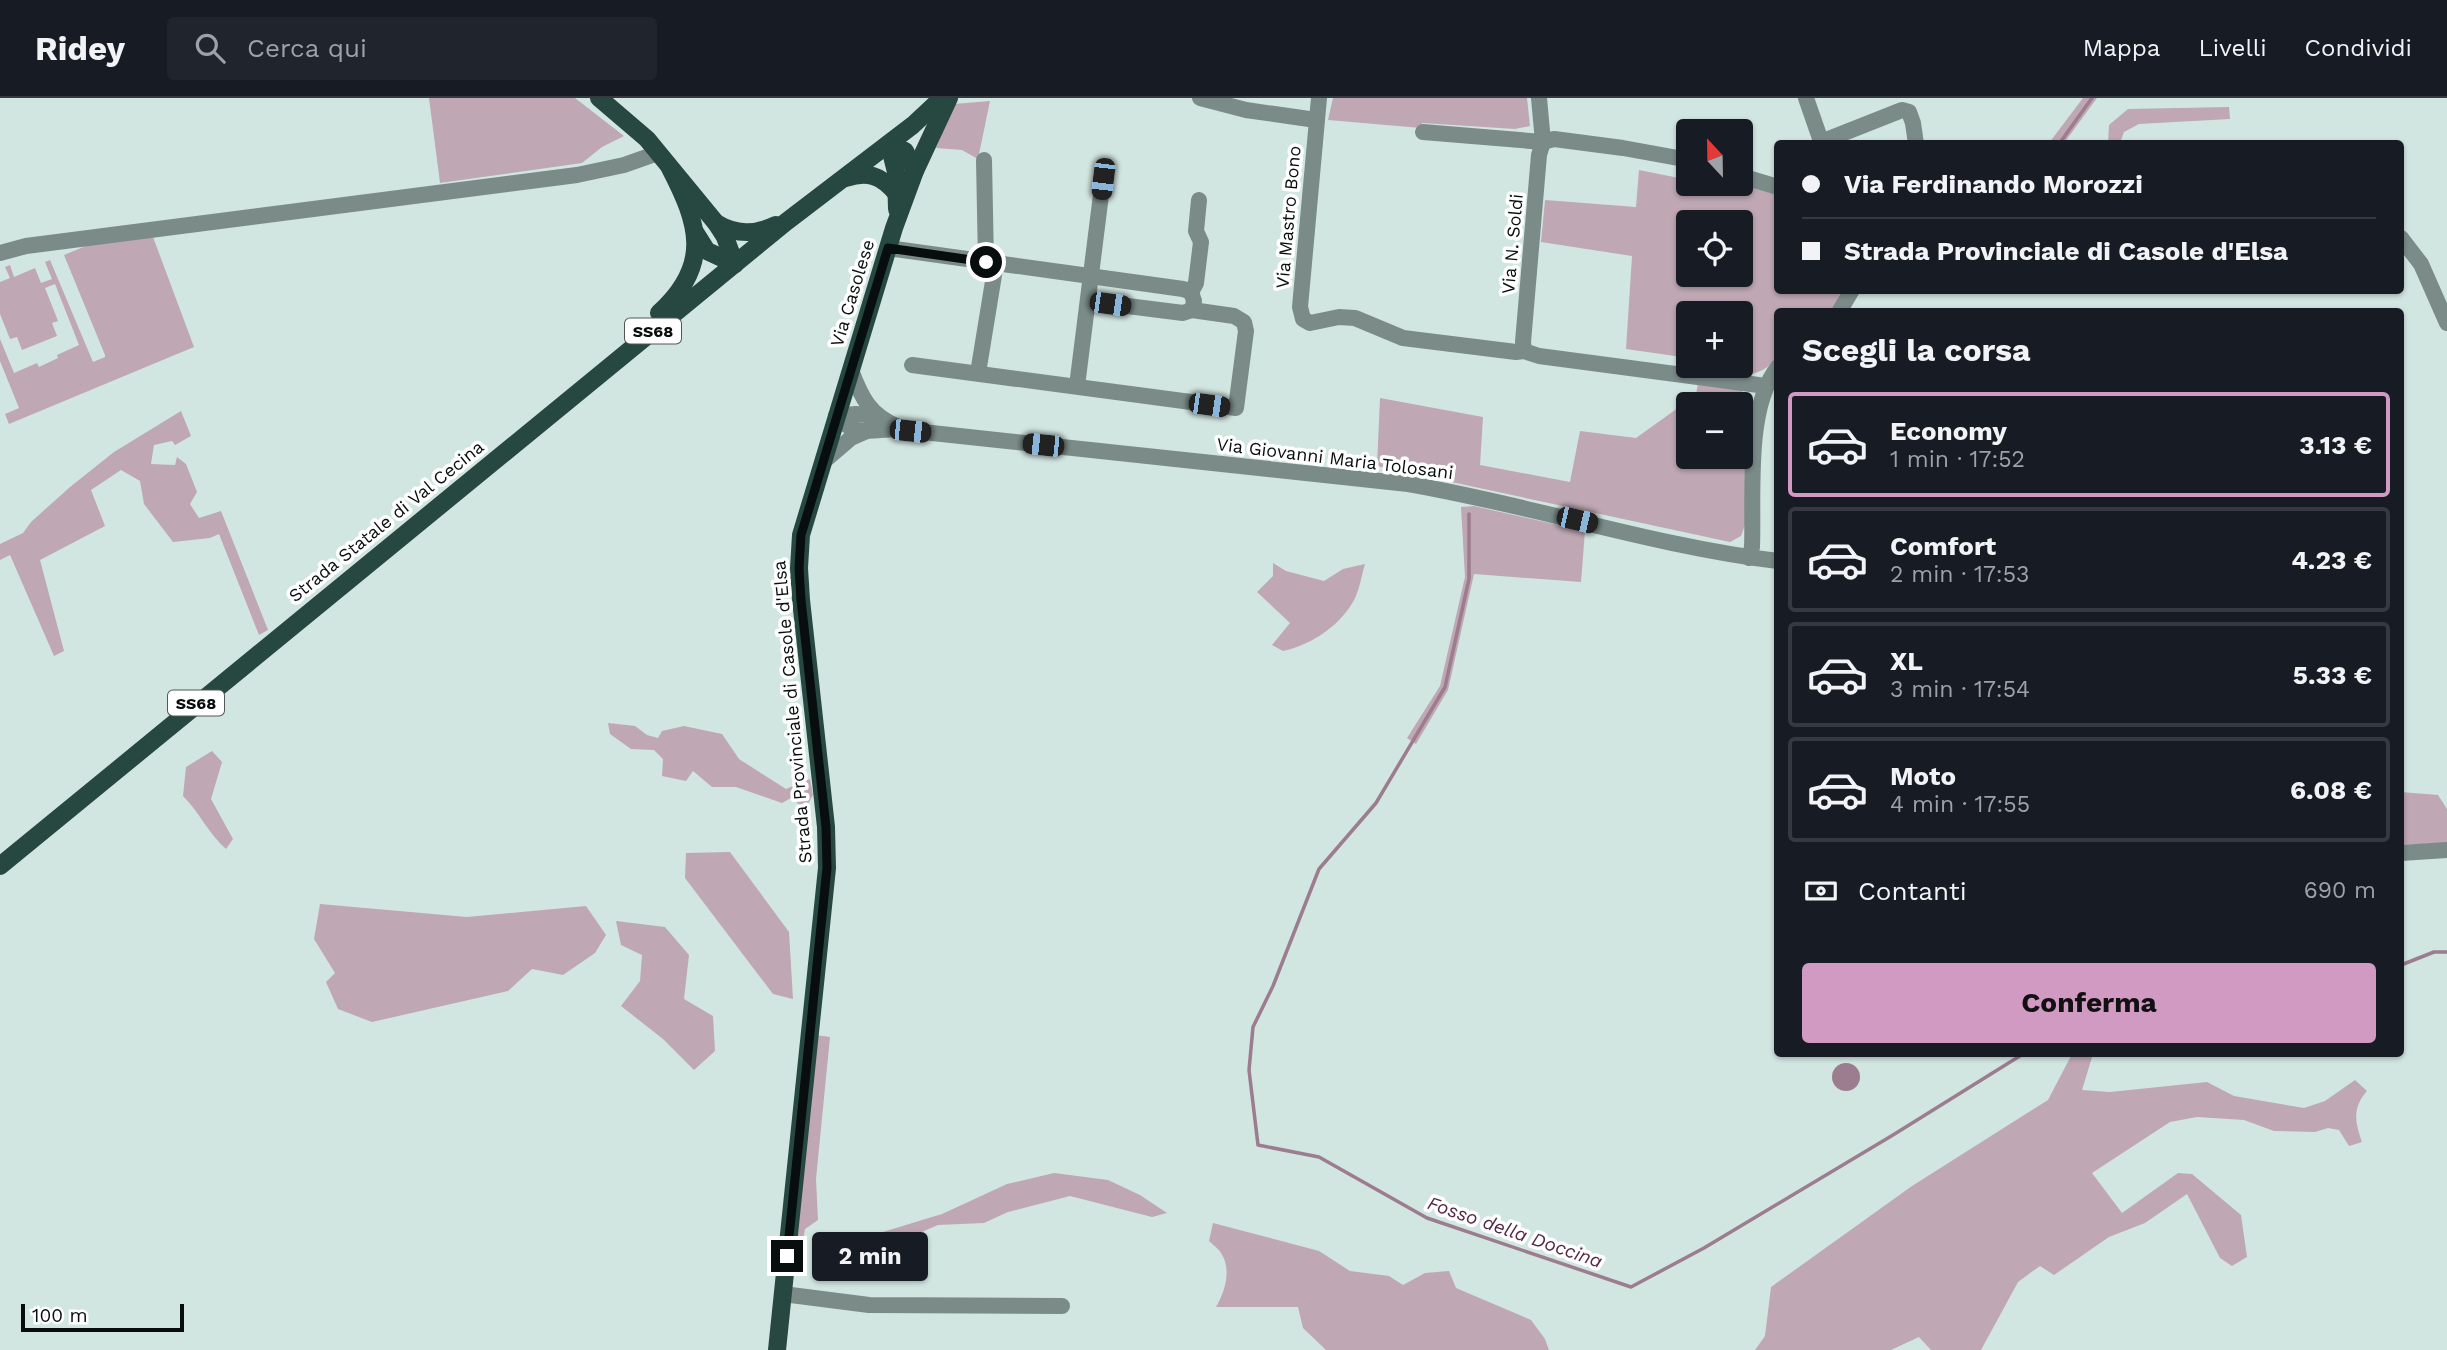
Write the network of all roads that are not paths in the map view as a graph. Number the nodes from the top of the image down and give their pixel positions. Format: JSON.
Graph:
{"nodes":[{"id":1,"x":599,"y":98,"type":"edge"},
{"id":2,"x":942,"y":98,"type":"edge"},
{"id":3,"x":948,"y":98,"type":"edge"},
{"id":4,"x":1200,"y":98,"type":"edge"},
{"id":5,"x":1319,"y":98,"type":"edge"},
{"id":6,"x":1539,"y":98,"type":"edge"},
{"id":7,"x":1806,"y":98,"type":"edge"},
{"id":8,"x":1316,"y":120,"type":"junction"},
{"id":9,"x":1423,"y":132,"type":"dead end"},
{"id":10,"x":1820,"y":140,"type":"edge"},
{"id":11,"x":1828,"y":140,"type":"edge"},
{"id":12,"x":1915,"y":140,"type":"edge"},
{"id":13,"x":1543,"y":142,"type":"junction"},
{"id":14,"x":889,"y":144,"type":"junction"},
{"id":15,"x":658,"y":153,"type":"junction"},
{"id":16,"x":1676,"y":158,"type":"edge"},
{"id":17,"x":984,"y":160,"type":"dead end"},
{"id":18,"x":670,"y":168,"type":"junction"},
{"id":19,"x":915,"y":172,"type":"junction"},
{"id":20,"x":1103,"y":179,"type":"dead end"},
{"id":21,"x":1754,"y":180,"type":"edge"},
{"id":22,"x":836,"y":182,"type":"junction"},
{"id":23,"x":1774,"y":186,"type":"edge"},
{"id":24,"x":896,"y":193,"type":"junction"},
{"id":25,"x":1199,"y":200,"type":"dead end"},
{"id":26,"x":800,"y":211,"type":"junction"},
{"id":27,"x":716,"y":223,"type":"junction"},
{"id":28,"x":894,"y":228,"type":"junction"},
{"id":29,"x":695,"y":232,"type":"junction"},
{"id":30,"x":2404,"y":241,"type":"edge"},
{"id":31,"x":888,"y":248,"type":"junction"},
{"id":32,"x":0,"y":253,"type":"edge"},
{"id":33,"x":991,"y":262,"type":"junction"},
{"id":34,"x":735,"y":264,"type":"junction"},
{"id":35,"x":1091,"y":276,"type":"junction"},
{"id":36,"x":1191,"y":292,"type":"junction"},
{"id":37,"x":1088,"y":301,"type":"junction"},
{"id":38,"x":1192,"y":310,"type":"junction"},
{"id":39,"x":2447,"y":323,"type":"edge"},
{"id":40,"x":1524,"y":351,"type":"junction"},
{"id":41,"x":912,"y":365,"type":"dead end"},
{"id":42,"x":851,"y":370,"type":"junction"},
{"id":43,"x":978,"y":373,"type":"junction"},
{"id":44,"x":1774,"y":373,"type":"edge"},
{"id":45,"x":1077,"y":386,"type":"junction"},
{"id":46,"x":1766,"y":386,"type":"junction"},
{"id":47,"x":571,"y":398,"type":"junction"},
{"id":48,"x":836,"y":416,"type":"junction"},
{"id":49,"x":877,"y":416,"type":"junction"},
{"id":50,"x":867,"y":431,"type":"junction"},
{"id":51,"x":910,"y":431,"type":"junction"},
{"id":52,"x":823,"y":461,"type":"junction"},
{"id":53,"x":1749,"y":558,"type":"junction"},
{"id":54,"x":1774,"y":561,"type":"edge"},
{"id":55,"x":2447,"y":850,"type":"edge"},
{"id":56,"x":2404,"y":853,"type":"edge"},
{"id":57,"x":0,"y":866,"type":"edge"},
{"id":58,"x":783,"y":1294,"type":"junction"},
{"id":59,"x":1062,"y":1306,"type":"dead end"},
{"id":60,"x":777,"y":1350,"type":"edge"}],
"edges":[{"from":1,"to":15,"type":"main road"},
{"from":2,"to":14,"type":"main road","number":"SS68"},
{"from":3,"to":19,"type":"main road","name":"Via Casolese"},
{"from":4,"to":8,"type":"street"},
{"from":5,"to":8,"type":"street","name":"Via Mastro Bono"},
{"from":6,"to":13,"type":"street","name":"Via N. Soldi"},
{"from":7,"to":10,"type":"street"},
{"from":8,"to":40,"type":"street","name":"Via Mastro Bono"},
{"from":9,"to":13,"type":"street"},
{"from":11,"to":12,"type":"street"},
{"from":13,"to":16,"type":"street"},
{"from":13,"to":40,"type":"street","name":"Via N. Soldi"},
{"from":14,"to":19,"type":"main road"},
{"from":14,"to":22,"type":"main road","number":"SS68"},
{"from":14,"to":24,"type":"main road","name":"Via Casolese"},
{"from":15,"to":18,"type":"main road"},
{"from":15,"to":32,"type":"street"},
{"from":17,"to":33,"type":"street"},
{"from":18,"to":27,"type":"main road"},
{"from":18,"to":29,"type":"main road"},
{"from":19,"to":28,"type":"main road","name":"Via Casolese"},
{"from":20,"to":35,"type":"street"},
{"from":21,"to":23,"type":"street"},
{"from":22,"to":24,"type":"main road"},
{"from":22,"to":26,"type":"main road","number":"SS68"},
{"from":24,"to":28,"type":"main road","name":"Via Casolese"},
{"from":25,"to":36,"type":"street"},
{"from":26,"to":27,"type":"main road"},
{"from":26,"to":34,"type":"main road","name":"Strada Statale di Val Cecina","number":"SS68"},
{"from":27,"to":34,"type":"main road"},
{"from":28,"to":31,"type":"main road","name":"Via Casolese"},
{"from":29,"to":34,"type":"main road"},
{"from":29,"to":47,"type":"main road"},
{"from":30,"to":39,"type":"street"},
{"from":31,"to":33,"type":"street"},
{"from":31,"to":42,"type":"main road","name":"Via Casolese"},
{"from":33,"to":35,"type":"street"},
{"from":33,"to":43,"type":"street"},
{"from":34,"to":47,"type":"main road","name":"Strada Statale di Val Cecina","number":"SS68"},
{"from":35,"to":36,"type":"street"},
{"from":35,"to":37,"type":"street"},
{"from":36,"to":38,"type":"street"},
{"from":37,"to":38,"type":"street"},
{"from":37,"to":45,"type":"street"},
{"from":38,"to":45,"type":"street"},
{"from":40,"to":46,"type":"street"},
{"from":41,"to":43,"type":"street"},
{"from":42,"to":48,"type":"main road","name":"Strada Provinciale di Casole d'Elsa"},
{"from":42,"to":49,"type":"street"},
{"from":43,"to":45,"type":"street"},
{"from":44,"to":46,"type":"street"},
{"from":46,"to":53,"type":"street"},
{"from":47,"to":57,"type":"main road","name":"Strada Statale di Val Cecina","number":"SS68"},
{"from":48,"to":49,"type":"street","name":"Via Giovanni Maria Tolosani"},
{"from":48,"to":50,"type":"street","name":"Via Giovanni Maria Tolosani"},
{"from":48,"to":52,"type":"main road","name":"Strada Provinciale di Casole d'Elsa"},
{"from":49,"to":51,"type":"street","name":"Via Giovanni Maria Tolosani"},
{"from":50,"to":51,"type":"street","name":"Via Giovanni Maria Tolosani"},
{"from":50,"to":52,"type":"street"},
{"from":51,"to":53,"type":"street","name":"Via Giovanni Maria Tolosani"},
{"from":52,"to":58,"type":"main road","name":"Strada Provinciale di Casole d'Elsa"},
{"from":53,"to":54,"type":"street","name":"Via Giovanni Maria Tolosani"},
{"from":55,"to":56,"type":"street"},
{"from":58,"to":59,"type":"street"},
{"from":58,"to":60,"type":"main road","name":"Strada Provinciale di Casole d'Elsa"}]}
